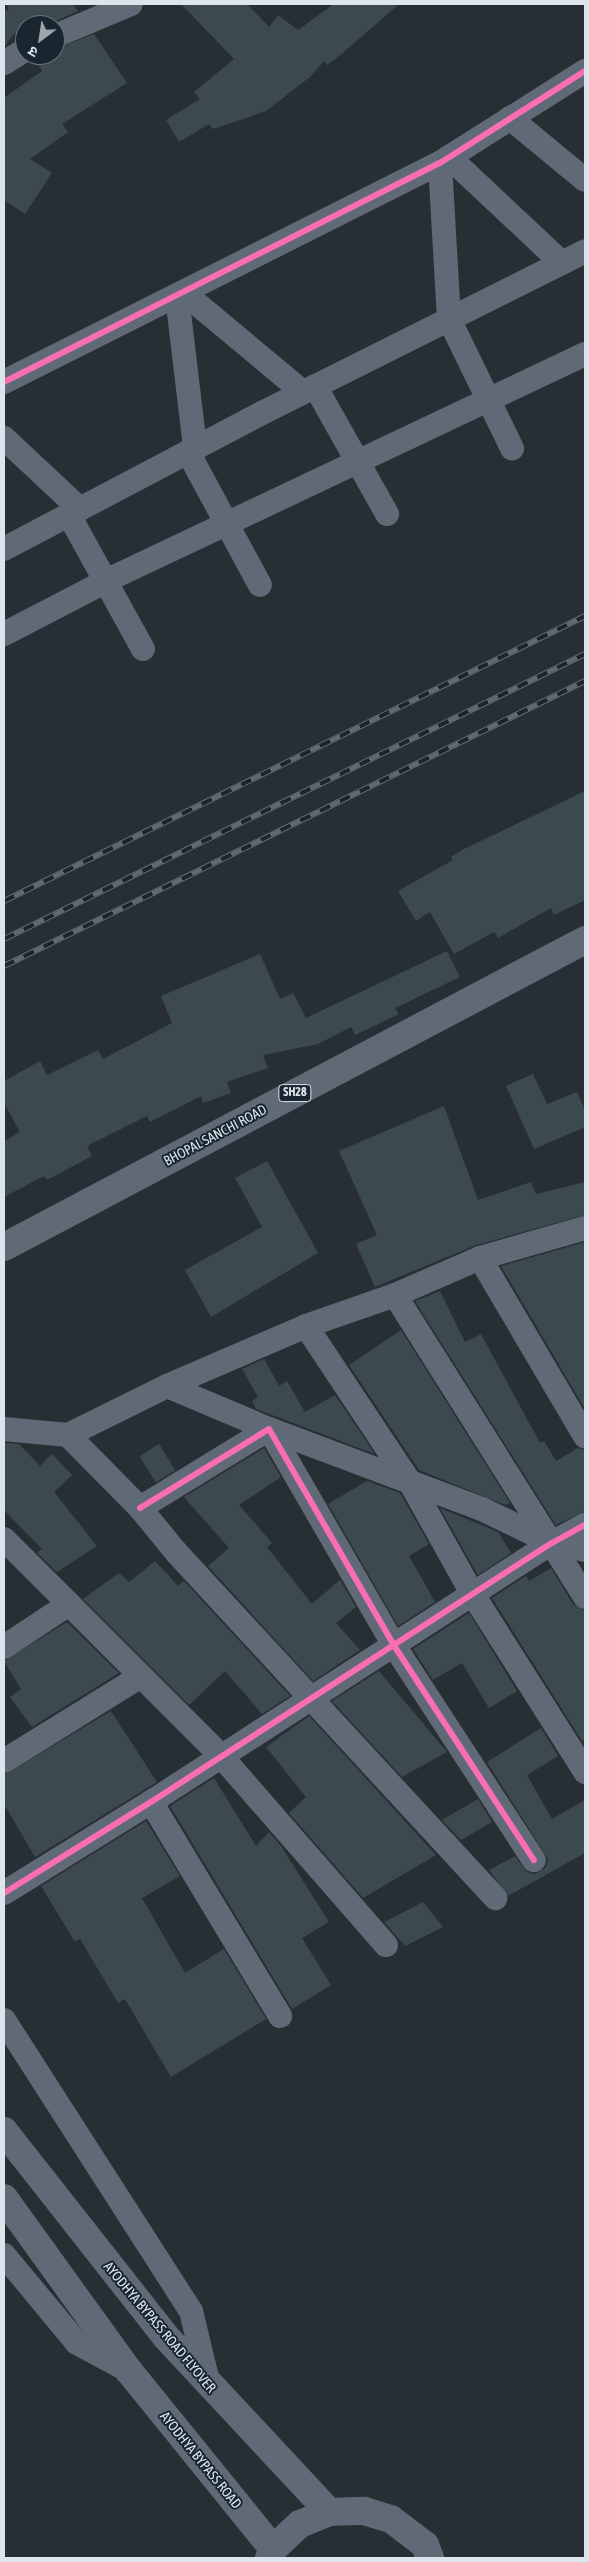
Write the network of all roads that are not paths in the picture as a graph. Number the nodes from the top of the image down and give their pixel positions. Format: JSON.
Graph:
{"nodes":[{"id":1,"x":131,"y":4,"type":"edge"},
{"id":2,"x":65,"y":32,"type":"edge"},
{"id":3,"x":15,"y":56,"type":"edge"},
{"id":4,"x":4,"y":63,"type":"edge"},
{"id":5,"x":585,"y":71,"type":"edge"},
{"id":6,"x":510,"y":118,"type":"junction"},
{"id":7,"x":444,"y":160,"type":"junction"},
{"id":8,"x":585,"y":180,"type":"edge"},
{"id":9,"x":585,"y":251,"type":"edge"},
{"id":10,"x":562,"y":262,"type":"junction"},
{"id":11,"x":180,"y":295,"type":"junction"},
{"id":12,"x":449,"y":319,"type":"junction"},
{"id":13,"x":585,"y":354,"type":"edge"},
{"id":14,"x":4,"y":382,"type":"edge"},
{"id":15,"x":309,"y":389,"type":"junction"},
{"id":16,"x":486,"y":399,"type":"junction"},
{"id":17,"x":4,"y":438,"type":"edge"},
{"id":18,"x":512,"y":448,"type":"dead end"},
{"id":19,"x":191,"y":450,"type":"junction"},
{"id":20,"x":356,"y":461,"type":"junction"},
{"id":21,"x":74,"y":512,"type":"junction"},
{"id":22,"x":387,"y":514,"type":"dead end"},
{"id":23,"x":227,"y":523,"type":"junction"},
{"id":24,"x":4,"y":549,"type":"edge"},
{"id":25,"x":104,"y":582,"type":"junction"},
{"id":26,"x":260,"y":585,"type":"dead end"},
{"id":27,"x":4,"y":634,"type":"edge"},
{"id":28,"x":143,"y":649,"type":"dead end"},
{"id":29,"x":585,"y":940,"type":"edge"},
{"id":30,"x":583,"y":1232,"type":"edge"},
{"id":31,"x":4,"y":1247,"type":"edge"},
{"id":32,"x":480,"y":1258,"type":"junction"},
{"id":33,"x":395,"y":1295,"type":"junction"},
{"id":34,"x":306,"y":1326,"type":"junction"},
{"id":35,"x":167,"y":1386,"type":"junction"},
{"id":36,"x":4,"y":1429,"type":"edge"},
{"id":37,"x":269,"y":1429,"type":"junction"},
{"id":38,"x":68,"y":1435,"type":"junction"},
{"id":39,"x":585,"y":1436,"type":"edge"},
{"id":40,"x":411,"y":1484,"type":"junction"},
{"id":41,"x":140,"y":1508,"type":"junction"},
{"id":42,"x":585,"y":1525,"type":"edge"},
{"id":43,"x":4,"y":1539,"type":"edge"},
{"id":44,"x":552,"y":1543,"type":"junction"},
{"id":45,"x":585,"y":1550,"type":"edge"},
{"id":46,"x":472,"y":1593,"type":"junction"},
{"id":47,"x":585,"y":1597,"type":"edge"},
{"id":48,"x":69,"y":1604,"type":"junction"},
{"id":49,"x":393,"y":1644,"type":"junction"},
{"id":50,"x":4,"y":1647,"type":"edge"},
{"id":51,"x":141,"y":1676,"type":"junction"},
{"id":52,"x":309,"y":1698,"type":"junction"},
{"id":53,"x":221,"y":1756,"type":"junction"},
{"id":54,"x":4,"y":1761,"type":"edge"},
{"id":55,"x":585,"y":1772,"type":"edge"},
{"id":56,"x":151,"y":1802,"type":"junction"},
{"id":57,"x":534,"y":1860,"type":"dead end"},
{"id":58,"x":4,"y":1893,"type":"edge"},
{"id":59,"x":495,"y":1898,"type":"dead end"},
{"id":60,"x":386,"y":1945,"type":"dead end"},
{"id":61,"x":280,"y":2016,"type":"dead end"},
{"id":62,"x":4,"y":2020,"type":"edge"},
{"id":63,"x":4,"y":2131,"type":"edge"},
{"id":64,"x":4,"y":2198,"type":"edge"},
{"id":65,"x":4,"y":2255,"type":"edge"},
{"id":66,"x":129,"y":2372,"type":"junction"},
{"id":67,"x":210,"y":2387,"type":"junction"},
{"id":68,"x":329,"y":2512,"type":"junction"},
{"id":69,"x":277,"y":2547,"type":"edge"},
{"id":70,"x":430,"y":2558,"type":"edge"}],
"edges":[{"from":1,"to":2,"type":"street"},
{"from":3,"to":4,"type":"street"},
{"from":5,"to":6,"type":"street"},
{"from":6,"to":7,"type":"street"},
{"from":6,"to":8,"type":"street"},
{"from":7,"to":10,"type":"street"},
{"from":7,"to":11,"type":"street"},
{"from":7,"to":12,"type":"street"},
{"from":9,"to":10,"type":"street"},
{"from":10,"to":12,"type":"street"},
{"from":11,"to":14,"type":"street"},
{"from":11,"to":15,"type":"street"},
{"from":11,"to":19,"type":"street"},
{"from":12,"to":15,"type":"street"},
{"from":12,"to":16,"type":"street"},
{"from":13,"to":16,"type":"street"},
{"from":15,"to":19,"type":"street"},
{"from":15,"to":20,"type":"street"},
{"from":16,"to":18,"type":"street"},
{"from":16,"to":20,"type":"street"},
{"from":17,"to":21,"type":"street"},
{"from":19,"to":21,"type":"street"},
{"from":19,"to":23,"type":"street"},
{"from":20,"to":22,"type":"street"},
{"from":20,"to":23,"type":"street"},
{"from":21,"to":24,"type":"street"},
{"from":21,"to":25,"type":"street"},
{"from":23,"to":25,"type":"street"},
{"from":23,"to":26,"type":"street"},
{"from":25,"to":27,"type":"street"},
{"from":25,"to":28,"type":"street"},
{"from":29,"to":31,"type":"main road","name":"BHOPAL SANCHI ROAD","number":"SH28"},
{"from":30,"to":32,"type":"street"},
{"from":32,"to":33,"type":"street"},
{"from":32,"to":39,"type":"street"},
{"from":33,"to":34,"type":"street"},
{"from":33,"to":44,"type":"street"},
{"from":34,"to":35,"type":"street"},
{"from":34,"to":40,"type":"street"},
{"from":35,"to":37,"type":"street"},
{"from":35,"to":38,"type":"street"},
{"from":36,"to":38,"type":"street"},
{"from":37,"to":40,"type":"street"},
{"from":37,"to":41,"type":"street"},
{"from":37,"to":49,"type":"street"},
{"from":38,"to":41,"type":"street"},
{"from":40,"to":44,"type":"street"},
{"from":40,"to":46,"type":"street"},
{"from":41,"to":52,"type":"street"},
{"from":42,"to":44,"type":"street"},
{"from":43,"to":48,"type":"street"},
{"from":44,"to":45,"type":"street"},
{"from":44,"to":46,"type":"street"},
{"from":44,"to":47,"type":"street"},
{"from":46,"to":49,"type":"street"},
{"from":46,"to":55,"type":"street"},
{"from":48,"to":50,"type":"street"},
{"from":48,"to":51,"type":"street"},
{"from":49,"to":52,"type":"street"},
{"from":49,"to":57,"type":"street"},
{"from":51,"to":53,"type":"street"},
{"from":51,"to":54,"type":"street"},
{"from":52,"to":53,"type":"street"},
{"from":52,"to":59,"type":"street"},
{"from":53,"to":56,"type":"street"},
{"from":53,"to":60,"type":"street"},
{"from":56,"to":58,"type":"street"},
{"from":56,"to":61,"type":"street"},
{"from":62,"to":67,"type":"street"},
{"from":63,"to":67,"type":"main road","name":"AYODHYA BYPASS ROAD FLYOVER"},
{"from":64,"to":66,"type":"main road"},
{"from":65,"to":66,"type":"street"},
{"from":66,"to":69,"type":"main road","name":"AYODHYA BYPASS ROAD"},
{"from":67,"to":68,"type":"main road","name":"AYODHYA BYPASS ROAD FLYOVER"},
{"from":68,"to":69,"type":"main road"},
{"from":68,"to":70,"type":"main road"}]}
